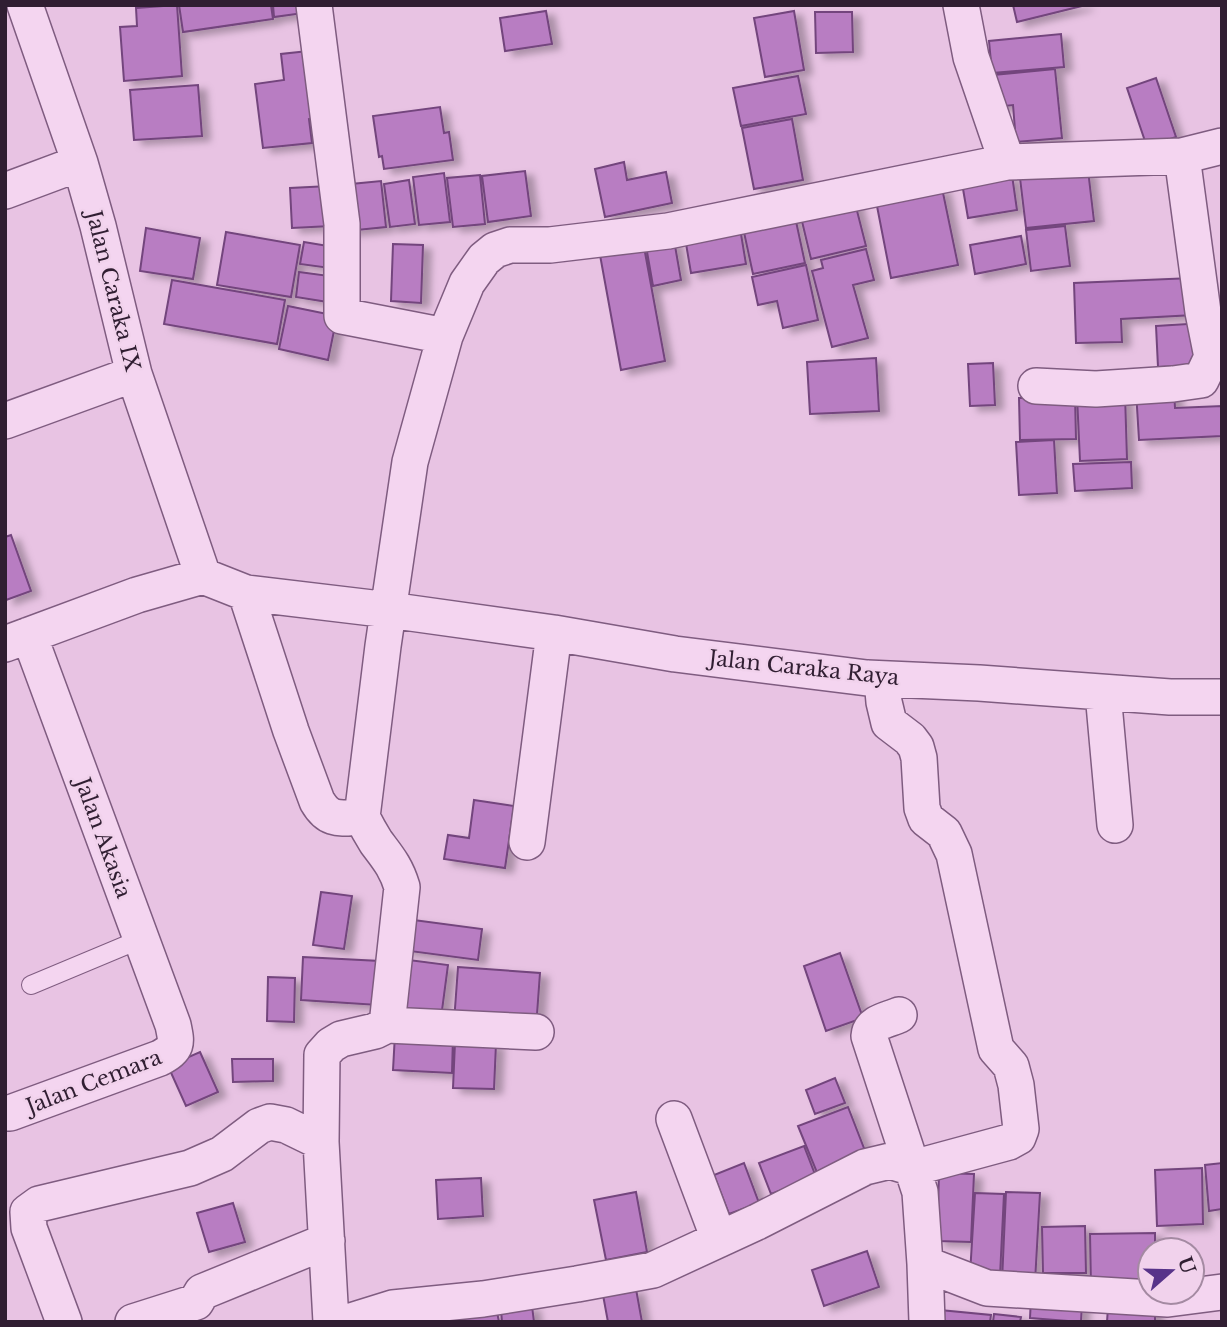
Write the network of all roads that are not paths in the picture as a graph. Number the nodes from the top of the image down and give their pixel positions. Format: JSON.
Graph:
{"nodes":[{"id":1,"x":25,"y":5,"type":"edge"},
{"id":2,"x":314,"y":5,"type":"edge"},
{"id":3,"x":961,"y":5,"type":"edge"},
{"id":4,"x":1222,"y":146,"type":"edge"},
{"id":5,"x":1182,"y":156,"type":"junction"},
{"id":6,"x":1007,"y":162,"type":"junction"},
{"id":7,"x":80,"y":163,"type":"junction"},
{"id":8,"x":5,"y":191,"type":"edge"},
{"id":9,"x":445,"y":336,"type":"junction"},
{"id":10,"x":134,"y":374,"type":"junction"},
{"id":11,"x":1036,"y":386,"type":"dead end"},
{"id":12,"x":5,"y":421,"type":"edge"},
{"id":13,"x":203,"y":576,"type":"junction"},
{"id":14,"x":246,"y":593,"type":"junction"},
{"id":15,"x":389,"y":610,"type":"junction"},
{"id":16,"x":554,"y":633,"type":"junction"},
{"id":17,"x":17,"y":639,"type":"edge"},
{"id":18,"x":882,"y":679,"type":"junction"},
{"id":19,"x":1103,"y":692,"type":"junction"},
{"id":20,"x":1222,"y":696,"type":"edge"},
{"id":21,"x":362,"y":817,"type":"junction"},
{"id":22,"x":1115,"y":825,"type":"dead end"},
{"id":23,"x":527,"y":842,"type":"dead end"},
{"id":24,"x":141,"y":939,"type":"junction"},
{"id":25,"x":30,"y":985,"type":"dead end"},
{"id":26,"x":899,"y":1015,"type":"dead end"},
{"id":27,"x":387,"y":1025,"type":"junction"},
{"id":28,"x":536,"y":1032,"type":"dead end"},
{"id":29,"x":176,"y":1042,"type":"joint"},
{"id":30,"x":5,"y":1113,"type":"edge"},
{"id":31,"x":674,"y":1119,"type":"dead end"},
{"id":32,"x":321,"y":1142,"type":"junction"},
{"id":33,"x":913,"y":1168,"type":"junction"},
{"id":34,"x":719,"y":1239,"type":"junction"},
{"id":35,"x":327,"y":1241,"type":"junction"},
{"id":36,"x":925,"y":1264,"type":"junction"},
{"id":37,"x":1222,"y":1292,"type":"edge"},
{"id":38,"x":1168,"y":1310,"type":"edge"},
{"id":39,"x":442,"y":1313,"type":"edge"},
{"id":40,"x":64,"y":1322,"type":"edge"},
{"id":41,"x":133,"y":1322,"type":"edge"},
{"id":42,"x":331,"y":1322,"type":"edge"},
{"id":43,"x":348,"y":1322,"type":"edge"},
{"id":44,"x":927,"y":1322,"type":"edge"}],
"edges":[{"from":1,"to":7,"type":"street","name":"Jalan Caraka IX"},
{"from":2,"to":9,"type":"street"},
{"from":3,"to":6,"type":"street"},
{"from":4,"to":5,"type":"street"},
{"from":5,"to":6,"type":"street"},
{"from":5,"to":11,"type":"street"},
{"from":6,"to":9,"type":"street"},
{"from":7,"to":8,"type":"street"},
{"from":7,"to":10,"type":"street","name":"Jalan Caraka IX"},
{"from":9,"to":15,"type":"street"},
{"from":10,"to":12,"type":"street"},
{"from":10,"to":13,"type":"street","name":"Jalan Caraka IX"},
{"from":13,"to":14,"type":"street","name":"Jalan Caraka Raya"},
{"from":13,"to":17,"type":"street"},
{"from":14,"to":15,"type":"street","name":"Jalan Caraka Raya"},
{"from":14,"to":21,"type":"street"},
{"from":15,"to":16,"type":"street","name":"Jalan Caraka Raya"},
{"from":15,"to":21,"type":"street"},
{"from":16,"to":18,"type":"street","name":"Jalan Caraka Raya"},
{"from":16,"to":23,"type":"street"},
{"from":17,"to":24,"type":"street","name":"Jalan Akasia"},
{"from":18,"to":19,"type":"street","name":"Jalan Caraka Raya"},
{"from":18,"to":33,"type":"street"},
{"from":19,"to":20,"type":"street","name":"Jalan Caraka Raya"},
{"from":19,"to":22,"type":"street"},
{"from":21,"to":27,"type":"street"},
{"from":24,"to":25,"type":"lane"},
{"from":24,"to":29,"type":"street","name":"Jalan Akasia"},
{"from":26,"to":33,"type":"street"},
{"from":27,"to":28,"type":"street"},
{"from":27,"to":32,"type":"street"},
{"from":29,"to":30,"type":"street","name":"Jalan Cemara"},
{"from":31,"to":34,"type":"street"},
{"from":32,"to":35,"type":"street"},
{"from":32,"to":40,"type":"street"},
{"from":33,"to":34,"type":"street"},
{"from":33,"to":36,"type":"street"},
{"from":34,"to":39,"type":"street"},
{"from":35,"to":41,"type":"street"},
{"from":35,"to":42,"type":"street"},
{"from":36,"to":38,"type":"street"},
{"from":36,"to":44,"type":"street"},
{"from":37,"to":38,"type":"street"},
{"from":39,"to":43,"type":"street"}]}
